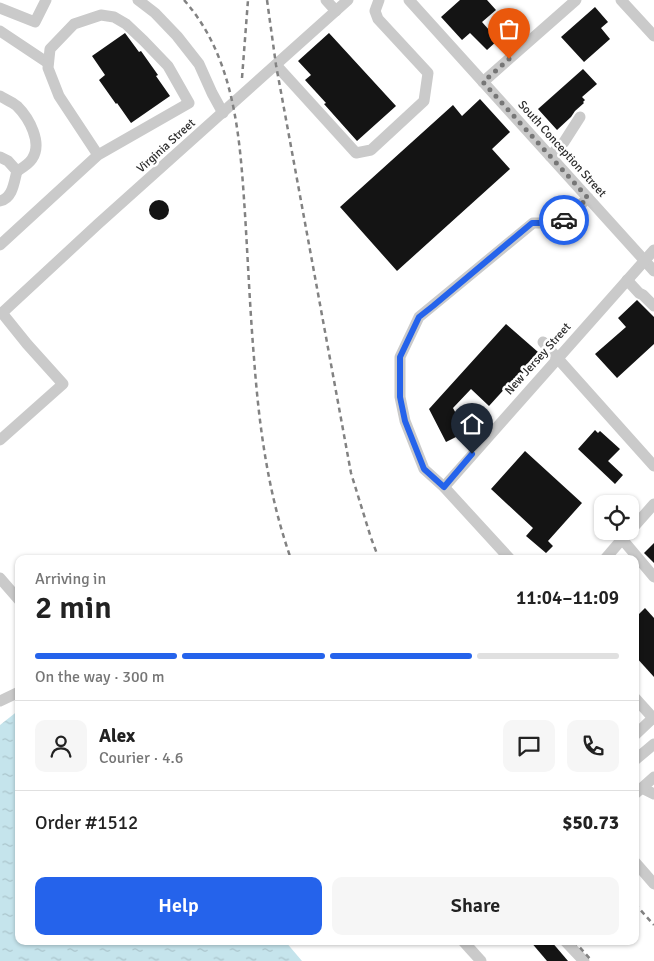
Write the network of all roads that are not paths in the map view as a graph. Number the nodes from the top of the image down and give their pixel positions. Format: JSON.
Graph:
{"nodes":[{"id":1,"x":46,"y":0,"type":"edge"},
{"id":2,"x":138,"y":0,"type":"edge"},
{"id":3,"x":326,"y":0,"type":"edge"},
{"id":4,"x":348,"y":0,"type":"edge"},
{"id":5,"x":379,"y":0,"type":"edge"},
{"id":6,"x":409,"y":0,"type":"edge"},
{"id":7,"x":576,"y":0,"type":"edge"},
{"id":8,"x":621,"y":0,"type":"edge"},
{"id":9,"x":0,"y":8,"type":"edge"},
{"id":10,"x":336,"y":11,"type":"junction"},
{"id":11,"x":0,"y":31,"type":"edge"},
{"id":12,"x":654,"y":36,"type":"edge"},
{"id":13,"x":48,"y":63,"type":"junction"},
{"id":14,"x":276,"y":65,"type":"junction"},
{"id":15,"x":483,"y":82,"type":"junction"},
{"id":16,"x":0,"y":96,"type":"edge"},
{"id":17,"x":223,"y":113,"type":"junction"},
{"id":18,"x":580,"y":117,"type":"dead end"},
{"id":19,"x":98,"y":155,"type":"junction"},
{"id":20,"x":550,"y":156,"type":"junction"},
{"id":21,"x":0,"y":157,"type":"edge"},
{"id":22,"x":16,"y":171,"type":"junction"},
{"id":23,"x":588,"y":198,"type":"junction"},
{"id":24,"x":0,"y":201,"type":"edge"},
{"id":25,"x":0,"y":245,"type":"edge"},
{"id":26,"x":654,"y":250,"type":"edge"},
{"id":27,"x":644,"y":260,"type":"junction"},
{"id":28,"x":654,"y":271,"type":"edge"},
{"id":29,"x":627,"y":280,"type":"junction"},
{"id":30,"x":654,"y":306,"type":"edge"},
{"id":31,"x":543,"y":342,"type":"dead end"},
{"id":32,"x":557,"y":358,"type":"junction"},
{"id":33,"x":0,"y":440,"type":"edge"},
{"id":34,"x":654,"y":466,"type":"edge"},
{"id":35,"x":444,"y":487,"type":"junction"},
{"id":36,"x":654,"y":504,"type":"edge"},
{"id":37,"x":639,"y":521,"type":"edge"},
{"id":38,"x":622,"y":540,"type":"edge"},
{"id":39,"x":631,"y":540,"type":"edge"},
{"id":40,"x":506,"y":555,"type":"edge"},
{"id":41,"x":609,"y":555,"type":"edge"},
{"id":42,"x":654,"y":576,"type":"edge"},
{"id":43,"x":0,"y":578,"type":"edge"},
{"id":44,"x":15,"y":595,"type":"edge"},
{"id":45,"x":15,"y":694,"type":"edge"},
{"id":46,"x":0,"y":701,"type":"edge"},
{"id":47,"x":639,"y":707,"type":"edge"},
{"id":48,"x":653,"y":718,"type":"edge"},
{"id":49,"x":639,"y":731,"type":"edge"},
{"id":50,"x":654,"y":744,"type":"edge"},
{"id":51,"x":639,"y":757,"type":"edge"},
{"id":52,"x":654,"y":777,"type":"edge"},
{"id":53,"x":639,"y":788,"type":"edge"},
{"id":54,"x":639,"y":789,"type":"edge"},
{"id":55,"x":654,"y":794,"type":"edge"},
{"id":56,"x":639,"y":867,"type":"edge"},
{"id":57,"x":654,"y":884,"type":"edge"},
{"id":58,"x":467,"y":945,"type":"edge"},
{"id":59,"x":569,"y":945,"type":"edge"},
{"id":60,"x":481,"y":961,"type":"edge"},
{"id":61,"x":584,"y":961,"type":"edge"}],
"edges":[{"from":1,"to":9,"type":"street"},
{"from":2,"to":17,"type":"street"},
{"from":3,"to":10,"type":"street"},
{"from":4,"to":10,"type":"street","name":"Virginia Street"},
{"from":5,"to":14,"type":"street"},
{"from":6,"to":15,"type":"street","name":"South Conception Street"},
{"from":7,"to":15,"type":"street"},
{"from":8,"to":12,"type":"street"},
{"from":10,"to":14,"type":"street","name":"Virginia Street"},
{"from":11,"to":13,"type":"street"},
{"from":13,"to":19,"type":"street"},
{"from":13,"to":19,"type":"street"},
{"from":14,"to":17,"type":"street","name":"Virginia Street"},
{"from":15,"to":20,"type":"street","name":"South Conception Street"},
{"from":16,"to":22,"type":"street"},
{"from":17,"to":33,"type":"street","name":"Virginia Street"},
{"from":18,"to":20,"type":"street"},
{"from":19,"to":25,"type":"street"},
{"from":20,"to":23,"type":"street","name":"South Conception Street"},
{"from":21,"to":22,"type":"street"},
{"from":22,"to":24,"type":"street"},
{"from":23,"to":27,"type":"street","name":"South Conception Street"},
{"from":23,"to":35,"type":"street"},
{"from":26,"to":27,"type":"street","name":"New Jersey Street"},
{"from":27,"to":28,"type":"street","name":"South Conception Street"},
{"from":27,"to":29,"type":"street","name":"New Jersey Street"},
{"from":29,"to":30,"type":"street"},
{"from":29,"to":32,"type":"street","name":"New Jersey Street"},
{"from":31,"to":32,"type":"street"},
{"from":32,"to":34,"type":"street"},
{"from":32,"to":35,"type":"street","name":"New Jersey Street"},
{"from":35,"to":40,"type":"street"},
{"from":36,"to":37,"type":"street"},
{"from":38,"to":41,"type":"street"},
{"from":39,"to":42,"type":"street"},
{"from":43,"to":44,"type":"street"},
{"from":45,"to":46,"type":"street"},
{"from":47,"to":48,"type":"street"},
{"from":48,"to":49,"type":"street"},
{"from":50,"to":51,"type":"street"},
{"from":52,"to":53,"type":"street"},
{"from":54,"to":55,"type":"street"},
{"from":56,"to":57,"type":"street"},
{"from":58,"to":60,"type":"street"},
{"from":59,"to":61,"type":"street"}]}
